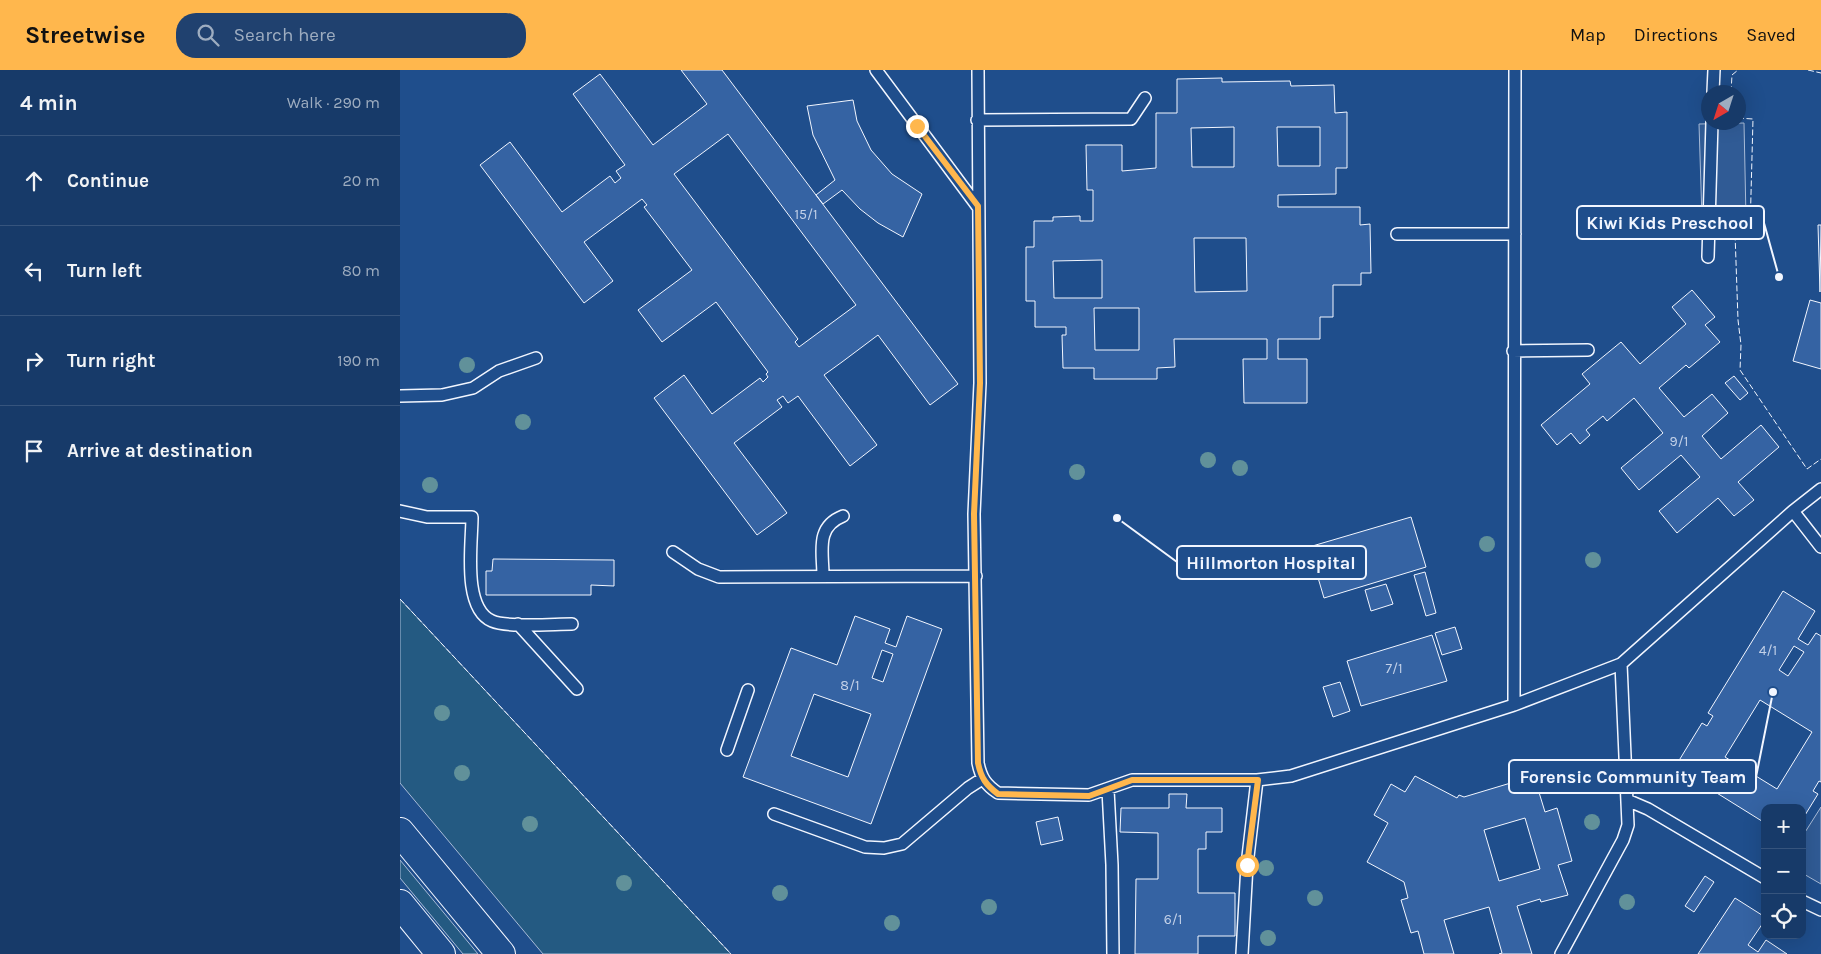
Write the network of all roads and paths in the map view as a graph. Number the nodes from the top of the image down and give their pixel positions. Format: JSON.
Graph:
{"nodes":[{"id":1,"x":876,"y":70,"type":"edge"},
{"id":2,"x":978,"y":70,"type":"edge"},
{"id":3,"x":1515,"y":70,"type":"edge"},
{"id":4,"x":1714,"y":70,"type":"edge"},
{"id":5,"x":1713,"y":85,"type":"edge"},
{"id":6,"x":1145,"y":98,"type":"dead end"},
{"id":7,"x":977,"y":120,"type":"junction"},
{"id":8,"x":1712,"y":130,"type":"edge"},
{"id":9,"x":978,"y":206,"type":"junction"},
{"id":10,"x":1397,"y":234,"type":"dead end"},
{"id":11,"x":1515,"y":234,"type":"junction"},
{"id":12,"x":1708,"y":257,"type":"dead end"},
{"id":13,"x":1588,"y":350,"type":"dead end"},
{"id":14,"x":1513,"y":351,"type":"junction"},
{"id":15,"x":536,"y":358,"type":"dead end"},
{"id":16,"x":400,"y":396,"type":"edge"},
{"id":17,"x":1821,"y":489,"type":"edge"},
{"id":18,"x":400,"y":511,"type":"edge"},
{"id":19,"x":1793,"y":511,"type":"junction"},
{"id":20,"x":843,"y":516,"type":"dead end"},
{"id":21,"x":1821,"y":547,"type":"edge"},
{"id":22,"x":673,"y":552,"type":"dead end"},
{"id":23,"x":824,"y":576,"type":"junction"},
{"id":24,"x":976,"y":576,"type":"junction"},
{"id":25,"x":518,"y":624,"type":"junction"},
{"id":26,"x":572,"y":624,"type":"dead end"},
{"id":27,"x":1621,"y":664,"type":"junction"},
{"id":28,"x":578,"y":689,"type":"dead end"},
{"id":29,"x":748,"y":690,"type":"dead end"},
{"id":30,"x":1514,"y":705,"type":"junction"},
{"id":31,"x":727,"y":750,"type":"dead end"},
{"id":32,"x":982,"y":779,"type":"junction"},
{"id":33,"x":1258,"y":780,"type":"junction"},
{"id":34,"x":1108,"y":790,"type":"junction"},
{"id":35,"x":1627,"y":800,"type":"junction"},
{"id":36,"x":774,"y":814,"type":"dead end"},
{"id":37,"x":400,"y":832,"type":"edge"},
{"id":38,"x":1761,"y":876,"type":"edge"},
{"id":39,"x":1806,"y":903,"type":"edge"},
{"id":40,"x":400,"y":904,"type":"edge"},
{"id":41,"x":1821,"y":910,"type":"edge"},
{"id":42,"x":442,"y":954,"type":"edge"},
{"id":43,"x":501,"y":954,"type":"edge"},
{"id":44,"x":1113,"y":954,"type":"edge"},
{"id":45,"x":1242,"y":954,"type":"edge"},
{"id":46,"x":1561,"y":954,"type":"edge"}],
"edges":[{"from":1,"to":9,"type":"lane"},
{"from":2,"to":7,"type":"lane"},
{"from":3,"to":11,"type":"lane"},
{"from":4,"to":5,"type":"lane"},
{"from":6,"to":7,"type":"lane"},
{"from":7,"to":9,"type":"lane"},
{"from":8,"to":12,"type":"lane"},
{"from":9,"to":24,"type":"lane"},
{"from":10,"to":11,"type":"lane"},
{"from":11,"to":14,"type":"lane"},
{"from":13,"to":14,"type":"lane"},
{"from":14,"to":30,"type":"lane"},
{"from":15,"to":16,"type":"lane"},
{"from":17,"to":19,"type":"lane"},
{"from":18,"to":25,"type":"lane"},
{"from":19,"to":21,"type":"lane"},
{"from":19,"to":27,"type":"lane"},
{"from":20,"to":23,"type":"lane"},
{"from":22,"to":23,"type":"lane"},
{"from":23,"to":24,"type":"lane"},
{"from":24,"to":32,"type":"lane"},
{"from":25,"to":26,"type":"lane"},
{"from":25,"to":28,"type":"lane"},
{"from":27,"to":30,"type":"lane"},
{"from":27,"to":35,"type":"lane"},
{"from":29,"to":31,"type":"lane"},
{"from":30,"to":33,"type":"lane"},
{"from":32,"to":34,"type":"lane"},
{"from":32,"to":36,"type":"lane"},
{"from":33,"to":34,"type":"lane"},
{"from":33,"to":45,"type":"lane"},
{"from":34,"to":44,"type":"lane"},
{"from":35,"to":38,"type":"lane"},
{"from":35,"to":46,"type":"lane"},
{"from":37,"to":43,"type":"highway"},
{"from":39,"to":41,"type":"lane"},
{"from":40,"to":42,"type":"highway"}]}
